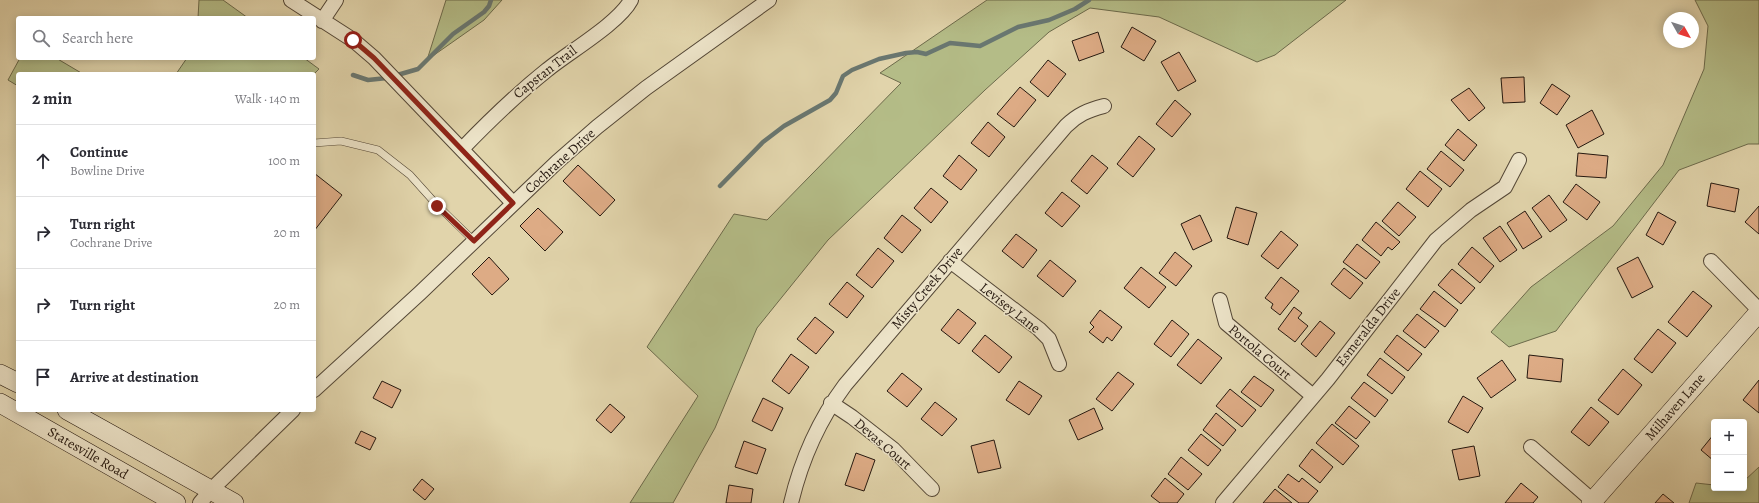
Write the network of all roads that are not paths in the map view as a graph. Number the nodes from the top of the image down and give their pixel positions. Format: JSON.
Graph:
{"nodes":[{"id":1,"x":291,"y":0,"type":"edge"},
{"id":2,"x":336,"y":0,"type":"edge"},
{"id":3,"x":632,"y":0,"type":"edge"},
{"id":4,"x":769,"y":0,"type":"edge"},
{"id":5,"x":315,"y":16,"type":"edge"},
{"id":6,"x":316,"y":17,"type":"edge"},
{"id":7,"x":322,"y":21,"type":"junction"},
{"id":8,"x":1104,"y":106,"type":"dead end"},
{"id":9,"x":316,"y":143,"type":"edge"},
{"id":10,"x":462,"y":149,"type":"junction"},
{"id":11,"x":1519,"y":160,"type":"dead end"},
{"id":12,"x":513,"y":203,"type":"junction"},
{"id":13,"x":474,"y":241,"type":"junction"},
{"id":14,"x":950,"y":261,"type":"junction"},
{"id":15,"x":1711,"y":262,"type":"dead end"},
{"id":16,"x":1220,"y":300,"type":"dead end"},
{"id":17,"x":1759,"y":311,"type":"edge"},
{"id":18,"x":1059,"y":364,"type":"dead end"},
{"id":19,"x":0,"y":374,"type":"edge"},
{"id":20,"x":16,"y":382,"type":"edge"},
{"id":21,"x":316,"y":388,"type":"edge"},
{"id":22,"x":1313,"y":396,"type":"junction"},
{"id":23,"x":0,"y":403,"type":"edge"},
{"id":24,"x":831,"y":403,"type":"junction"},
{"id":25,"x":70,"y":412,"type":"edge"},
{"id":26,"x":291,"y":412,"type":"edge"},
{"id":27,"x":1531,"y":447,"type":"dead end"},
{"id":28,"x":932,"y":489,"type":"dead end"},
{"id":29,"x":206,"y":496,"type":"edge"},
{"id":30,"x":1592,"y":502,"type":"edge"},
{"id":31,"x":176,"y":503,"type":"edge"},
{"id":32,"x":234,"y":503,"type":"edge"},
{"id":33,"x":791,"y":503,"type":"edge"},
{"id":34,"x":1223,"y":503,"type":"edge"}],
"edges":[{"from":1,"to":5,"type":"street"},
{"from":2,"to":7,"type":"street"},
{"from":3,"to":10,"type":"street","name":"Capstan Trail"},
{"from":4,"to":12,"type":"street","name":"Cochrane Drive"},
{"from":6,"to":7,"type":"street"},
{"from":7,"to":10,"type":"street"},
{"from":8,"to":14,"type":"street","name":"Misty Creek Drive"},
{"from":9,"to":13,"type":"lane"},
{"from":10,"to":12,"type":"street"},
{"from":11,"to":22,"type":"street","name":"Esmeralda Drive"},
{"from":12,"to":13,"type":"street","name":"Cochrane Drive"},
{"from":13,"to":21,"type":"street","name":"Cochrane Drive"},
{"from":14,"to":18,"type":"street","name":"Levisey Lane"},
{"from":14,"to":24,"type":"street","name":"Misty Creek Drive"},
{"from":15,"to":17,"type":"street"},
{"from":16,"to":22,"type":"street","name":"Portola Court"},
{"from":17,"to":30,"type":"main road","name":"Milhaven Lane"},
{"from":19,"to":20,"type":"main road"},
{"from":22,"to":34,"type":"street","name":"Esmeralda Drive"},
{"from":23,"to":31,"type":"main road","name":"Statesville Road"},
{"from":24,"to":28,"type":"street","name":"Devas Court"},
{"from":24,"to":33,"type":"street","name":"Misty Creek Drive"},
{"from":25,"to":29,"type":"main road","name":"Statesville Road"},
{"from":26,"to":29,"type":"street"},
{"from":27,"to":30,"type":"street"},
{"from":29,"to":32,"type":"main road","name":"Statesville Road"}]}
